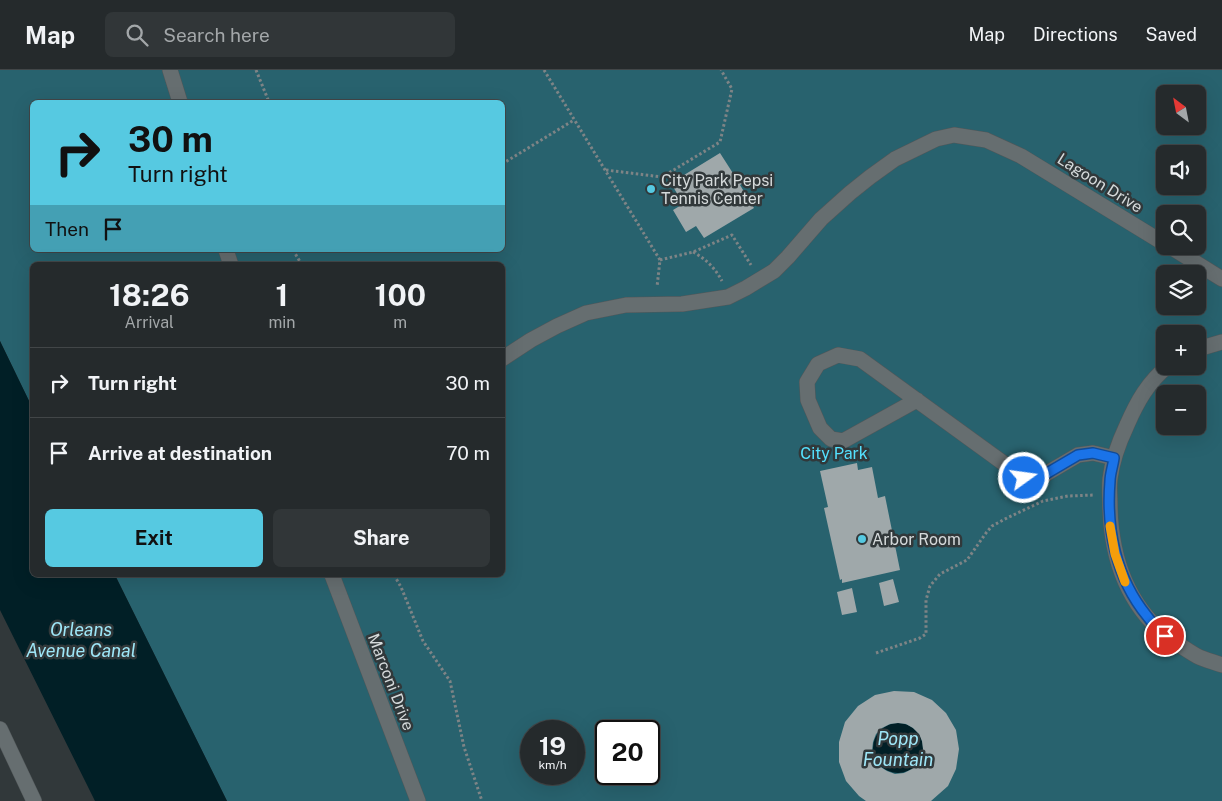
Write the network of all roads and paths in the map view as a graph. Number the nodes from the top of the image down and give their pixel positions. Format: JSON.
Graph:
{"nodes":[{"id":1,"x":170,"y":70,"type":"edge"},
{"id":2,"x":256,"y":70,"type":"edge"},
{"id":3,"x":544,"y":70,"type":"edge"},
{"id":4,"x":720,"y":70,"type":"edge"},
{"id":5,"x":179,"y":100,"type":"edge"},
{"id":6,"x":268,"y":100,"type":"edge"},
{"id":7,"x":574,"y":120,"type":"junction"},
{"id":8,"x":505,"y":162,"type":"edge"},
{"id":9,"x":606,"y":170,"type":"junction"},
{"id":10,"x":1156,"y":238,"type":"edge"},
{"id":11,"x":693,"y":252,"type":"junction"},
{"id":12,"x":1183,"y":255,"type":"edge"},
{"id":13,"x":660,"y":260,"type":"junction"},
{"id":14,"x":754,"y":271,"type":"dead end"},
{"id":15,"x":1222,"y":279,"type":"edge"},
{"id":16,"x":729,"y":282,"type":"dead end"},
{"id":17,"x":657,"y":287,"type":"dead end"},
{"id":18,"x":1222,"y":342,"type":"edge"},
{"id":19,"x":1206,"y":347,"type":"edge"},
{"id":20,"x":505,"y":356,"type":"edge"},
{"id":21,"x":1156,"y":375,"type":"edge"},
{"id":22,"x":917,"y":400,"type":"junction"},
{"id":23,"x":1114,"y":458,"type":"junction"},
{"id":24,"x":1110,"y":494,"type":"junction"},
{"id":25,"x":333,"y":577,"type":"edge"},
{"id":26,"x":395,"y":577,"type":"edge"},
{"id":27,"x":876,"y":653,"type":"dead end"},
{"id":28,"x":1222,"y":665,"type":"edge"},
{"id":29,"x":0,"y":729,"type":"edge"},
{"id":30,"x":34,"y":801,"type":"edge"},
{"id":31,"x":418,"y":801,"type":"edge"},
{"id":32,"x":482,"y":801,"type":"edge"}],
"edges":[{"from":1,"to":5,"type":"street"},
{"from":2,"to":6,"type":"path"},
{"from":3,"to":7,"type":"path"},
{"from":4,"to":9,"type":"path"},
{"from":7,"to":8,"type":"path"},
{"from":7,"to":9,"type":"path"},
{"from":9,"to":13,"type":"path"},
{"from":10,"to":20,"type":"street","name":"Lagoon Drive"},
{"from":11,"to":13,"type":"path"},
{"from":11,"to":14,"type":"path"},
{"from":11,"to":16,"type":"path"},
{"from":12,"to":15,"type":"street"},
{"from":13,"to":17,"type":"path"},
{"from":18,"to":19,"type":"street"},
{"from":21,"to":23,"type":"street"},
{"from":22,"to":22,"type":"street"},
{"from":22,"to":23,"type":"street"},
{"from":23,"to":24,"type":"street"},
{"from":24,"to":27,"type":"path"},
{"from":24,"to":28,"type":"street"},
{"from":25,"to":31,"type":"street","name":"Marconi Drive"},
{"from":26,"to":32,"type":"path"},
{"from":29,"to":30,"type":"street"}]}
